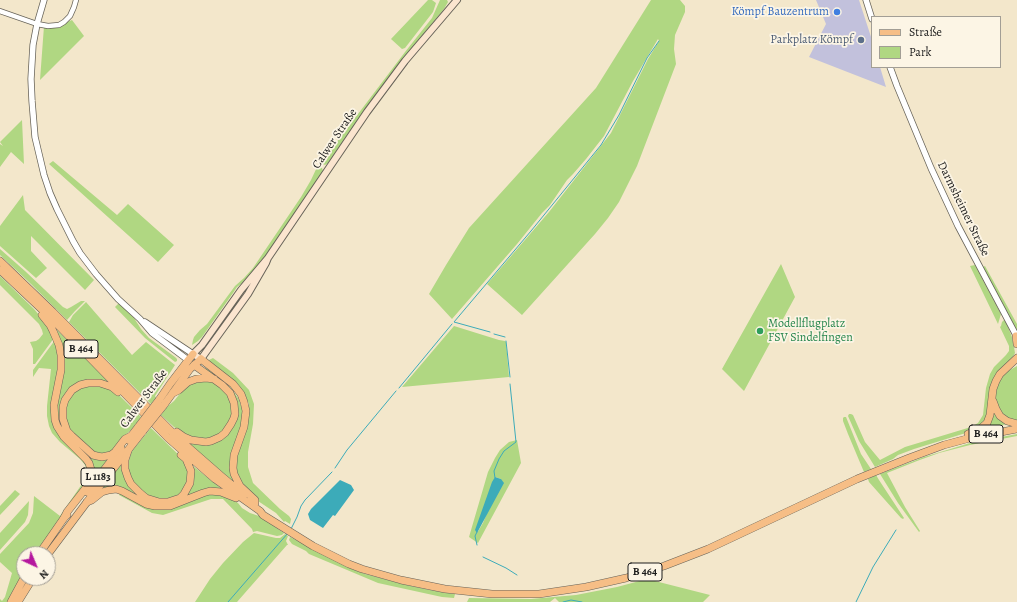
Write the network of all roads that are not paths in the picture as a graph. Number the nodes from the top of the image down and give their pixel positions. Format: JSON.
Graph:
{"nodes":[{"id":1,"x":44,"y":0,"type":"edge"},
{"id":2,"x":76,"y":0,"type":"edge"},
{"id":3,"x":457,"y":0,"type":"edge"},
{"id":4,"x":866,"y":0,"type":"edge"},
{"id":5,"x":0,"y":11,"type":"edge"},
{"id":6,"x":871,"y":16,"type":"edge"},
{"id":7,"x":37,"y":24,"type":"junction"},
{"id":8,"x":890,"y":68,"type":"edge"},
{"id":9,"x":268,"y":258,"type":"junction"},
{"id":10,"x":0,"y":261,"type":"edge"},
{"id":11,"x":0,"y":270,"type":"edge"},
{"id":12,"x":29,"y":297,"type":"junction"},
{"id":13,"x":140,"y":319,"type":"junction"},
{"id":14,"x":1017,"y":337,"type":"edge"},
{"id":15,"x":1017,"y":344,"type":"edge"},
{"id":16,"x":193,"y":354,"type":"junction"},
{"id":17,"x":201,"y":359,"type":"junction"},
{"id":18,"x":1017,"y":359,"type":"edge"},
{"id":19,"x":188,"y":360,"type":"junction"},
{"id":20,"x":194,"y":365,"type":"junction"},
{"id":21,"x":214,"y":379,"type":"junction"},
{"id":22,"x":173,"y":393,"type":"junction"},
{"id":23,"x":992,"y":400,"type":"junction"},
{"id":24,"x":133,"y":402,"type":"junction"},
{"id":25,"x":143,"y":402,"type":"junction"},
{"id":26,"x":161,"y":403,"type":"junction"},
{"id":27,"x":1017,"y":424,"type":"edge"},
{"id":28,"x":141,"y":428,"type":"junction"},
{"id":29,"x":1017,"y":429,"type":"edge"},
{"id":30,"x":131,"y":436,"type":"junction"},
{"id":31,"x":168,"y":438,"type":"junction"},
{"id":32,"x":956,"y":442,"type":"junction"},
{"id":33,"x":128,"y":451,"type":"junction"},
{"id":34,"x":87,"y":502,"type":"junction"},
{"id":35,"x":255,"y":503,"type":"junction"},
{"id":36,"x":263,"y":515,"type":"junction"},
{"id":37,"x":64,"y":518,"type":"junction"},
{"id":38,"x":282,"y":525,"type":"junction"},
{"id":39,"x":45,"y":546,"type":"edge"},
{"id":40,"x":54,"y":546,"type":"edge"},
{"id":41,"x":20,"y":586,"type":"edge"},
{"id":42,"x":28,"y":586,"type":"edge"},
{"id":43,"x":11,"y":602,"type":"edge"},
{"id":44,"x":18,"y":602,"type":"edge"}],
"edges":[{"from":1,"to":7,"type":"street"},
{"from":2,"to":7,"type":"street"},
{"from":3,"to":9,"type":"main road","name":"Calwer Straße","number":"L 1183"},
{"from":4,"to":6,"type":"street"},
{"from":5,"to":7,"type":"street"},
{"from":7,"to":13,"type":"street"},
{"from":8,"to":14,"type":"street","name":"Darmsheimer Straße"},
{"from":9,"to":16,"type":"main road","name":"Calwer Straße","number":"L 1183"},
{"from":9,"to":17,"type":"main road","name":"Calwer Straße","number":"L 1183"},
{"from":10,"to":25,"type":"main road","number":"B 464"},
{"from":11,"to":12,"type":"main road","number":"B 464"},
{"from":12,"to":24,"type":"main road","number":"B 464"},
{"from":12,"to":37,"type":"main road"},
{"from":13,"to":16,"type":"street"},
{"from":13,"to":19,"type":"street"},
{"from":14,"to":15,"type":"main road"},
{"from":16,"to":17,"type":"main road"},
{"from":16,"to":19,"type":"main road","name":"Calwer Straße","number":"L 1183"},
{"from":17,"to":20,"type":"main road","name":"Calwer Straße","number":"L 1183"},
{"from":17,"to":35,"type":"main road"},
{"from":18,"to":23,"type":"main road"},
{"from":19,"to":20,"type":"main road"},
{"from":19,"to":26,"type":"main road","name":"Calwer Straße","number":"L 1183"},
{"from":20,"to":21,"type":"main road"},
{"from":20,"to":22,"type":"main road","name":"Calwer Straße","number":"L 1183"},
{"from":21,"to":22,"type":"main road"},
{"from":21,"to":25,"type":"main road"},
{"from":22,"to":26,"type":"main road","name":"Calwer Straße","number":"L 1183"},
{"from":23,"to":27,"type":"main road"},
{"from":23,"to":32,"type":"main road"},
{"from":24,"to":30,"type":"main road"},
{"from":24,"to":31,"type":"main road","number":"B 464"},
{"from":25,"to":35,"type":"main road","number":"B 464"},
{"from":26,"to":28,"type":"main road","name":"Calwer Straße","number":"L 1183","bridge":true},
{"from":28,"to":30,"type":"main road","name":"Calwer Straße","number":"L 1183"},
{"from":28,"to":33,"type":"main road","name":"Calwer Straße","number":"L 1183"},
{"from":29,"to":32,"type":"main road","number":"B 464"},
{"from":30,"to":37,"type":"main road","name":"Calwer Straße","number":"L 1183"},
{"from":31,"to":33,"type":"main road"},
{"from":31,"to":36,"type":"main road","number":"B 464"},
{"from":32,"to":38,"type":"main road","number":"B 464"},
{"from":33,"to":34,"type":"main road","name":"Calwer Straße","number":"L 1183"},
{"from":34,"to":36,"type":"main road"},
{"from":34,"to":40,"type":"main road","name":"Calwer Straße","number":"L 1183"},
{"from":35,"to":38,"type":"main road","number":"B 464"},
{"from":36,"to":38,"type":"main road","number":"B 464"},
{"from":37,"to":39,"type":"main road","name":"Calwer Straße","number":"L 1183"},
{"from":41,"to":43,"type":"main road"},
{"from":42,"to":44,"type":"main road"}]}
